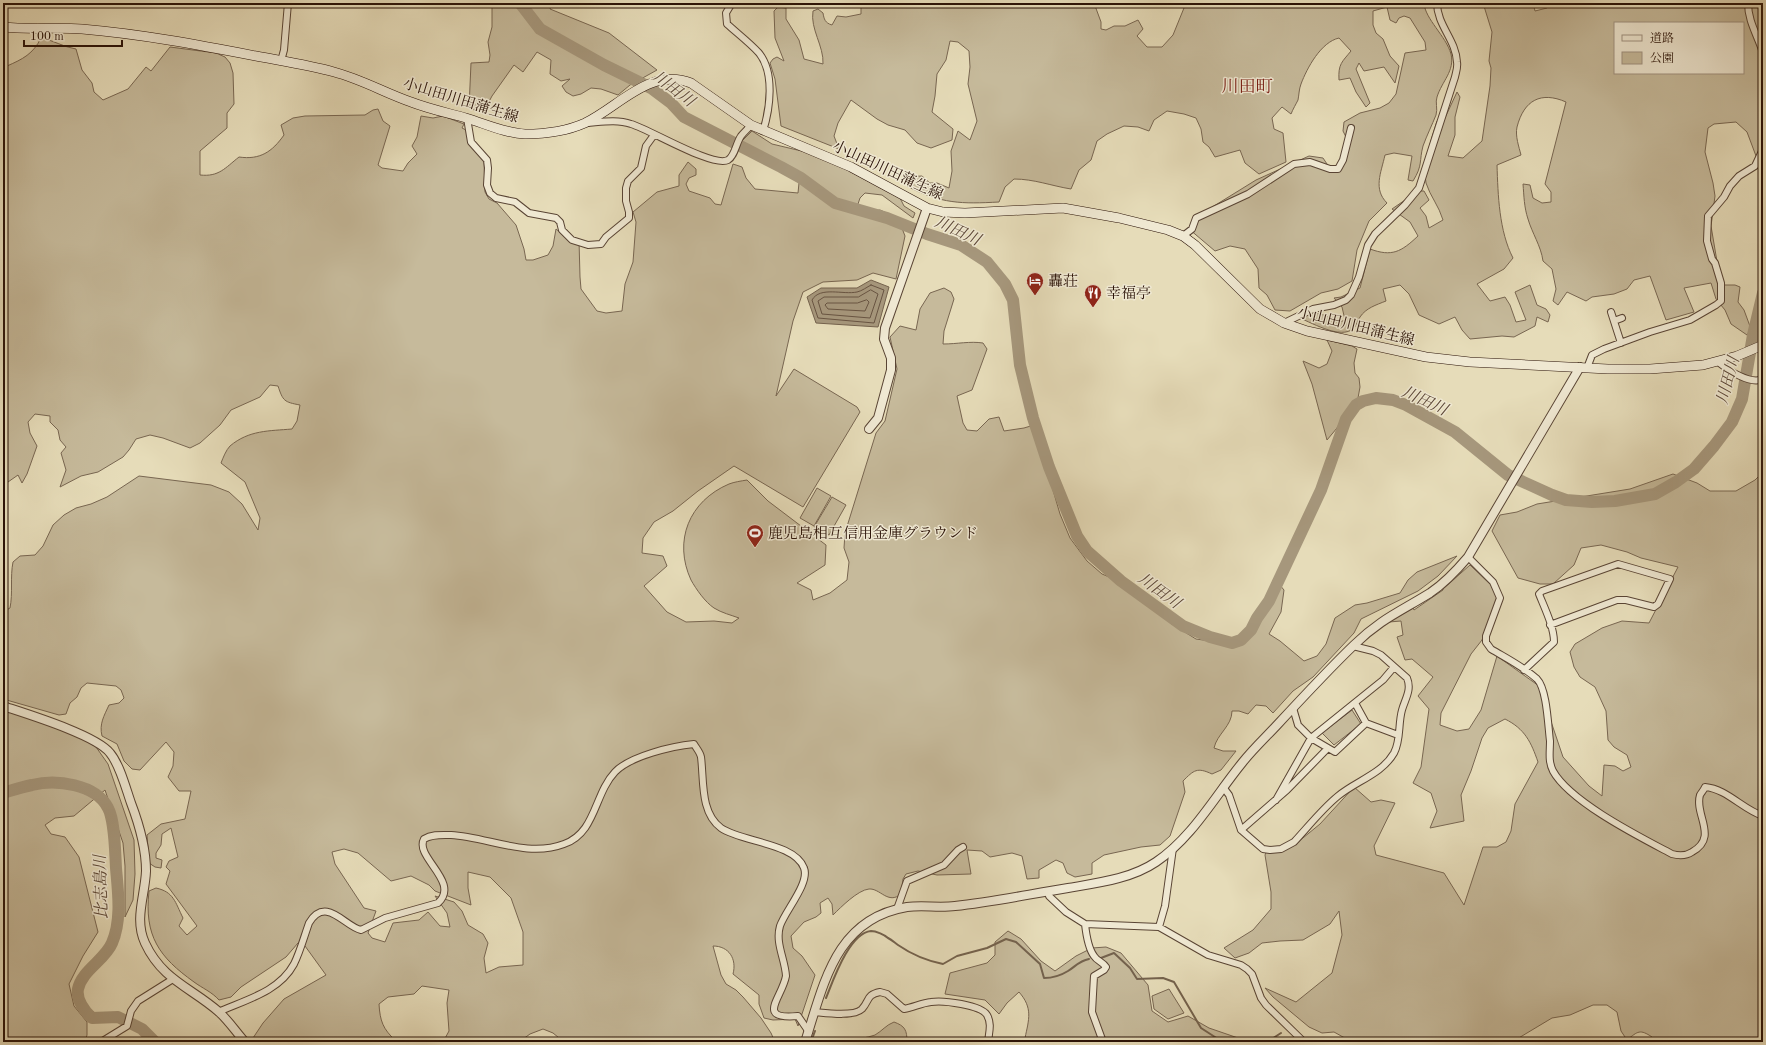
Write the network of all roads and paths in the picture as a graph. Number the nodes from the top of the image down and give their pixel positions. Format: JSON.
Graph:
{"nodes":[{"id":1,"x":288,"y":3,"type":"edge"},
{"id":2,"x":732,"y":3,"type":"edge"},
{"id":3,"x":1437,"y":3,"type":"edge"},
{"id":4,"x":1748,"y":3,"type":"edge"},
{"id":5,"x":3,"y":28,"type":"edge"},
{"id":6,"x":1763,"y":54,"type":"edge"},
{"id":7,"x":281,"y":61,"type":"junction"},
{"id":8,"x":467,"y":118,"type":"junction"},
{"id":9,"x":584,"y":123,"type":"junction"},
{"id":10,"x":751,"y":125,"type":"junction"},
{"id":11,"x":1351,"y":128,"type":"dead end"},
{"id":12,"x":763,"y":131,"type":"junction"},
{"id":13,"x":654,"y":135,"type":"junction"},
{"id":14,"x":1763,"y":149,"type":"edge"},
{"id":15,"x":926,"y":211,"type":"junction"},
{"id":16,"x":1183,"y":236,"type":"junction"},
{"id":17,"x":1610,"y":312,"type":"dead end"},
{"id":18,"x":1622,"y":318,"type":"dead end"},
{"id":19,"x":1614,"y":321,"type":"junction"},
{"id":20,"x":1284,"y":323,"type":"junction"},
{"id":21,"x":1620,"y":343,"type":"junction"},
{"id":22,"x":1763,"y":346,"type":"edge"},
{"id":23,"x":1718,"y":362,"type":"junction"},
{"id":24,"x":1583,"y":367,"type":"junction"},
{"id":25,"x":1763,"y":379,"type":"edge"},
{"id":26,"x":869,"y":429,"type":"dead end"},
{"id":27,"x":1468,"y":557,"type":"junction"},
{"id":28,"x":1550,"y":625,"type":"junction"},
{"id":29,"x":1353,"y":646,"type":"junction"},
{"id":30,"x":1394,"y":667,"type":"junction"},
{"id":31,"x":1524,"y":670,"type":"junction"},
{"id":32,"x":1355,"y":703,"type":"junction"},
{"id":33,"x":3,"y":706,"type":"edge"},
{"id":34,"x":1293,"y":708,"type":"junction"},
{"id":35,"x":1366,"y":723,"type":"junction"},
{"id":36,"x":1398,"y":735,"type":"junction"},
{"id":37,"x":1311,"y":738,"type":"junction"},
{"id":38,"x":1328,"y":748,"type":"junction"},
{"id":39,"x":1223,"y":787,"type":"junction"},
{"id":40,"x":1276,"y":800,"type":"junction"},
{"id":41,"x":1763,"y":816,"type":"edge"},
{"id":42,"x":1241,"y":830,"type":"junction"},
{"id":43,"x":963,"y":847,"type":"dead end"},
{"id":44,"x":1173,"y":848,"type":"junction"},
{"id":45,"x":1048,"y":891,"type":"junction"},
{"id":46,"x":897,"y":909,"type":"junction"},
{"id":47,"x":1085,"y":924,"type":"junction"},
{"id":48,"x":1159,"y":927,"type":"junction"},
{"id":49,"x":173,"y":979,"type":"junction"},
{"id":50,"x":218,"y":1012,"type":"junction"},
{"id":51,"x":815,"y":1012,"type":"junction"},
{"id":52,"x":809,"y":1032,"type":"junction"},
{"id":53,"x":101,"y":1042,"type":"edge"},
{"id":54,"x":245,"y":1042,"type":"edge"},
{"id":55,"x":805,"y":1042,"type":"edge"},
{"id":56,"x":988,"y":1042,"type":"edge"},
{"id":57,"x":1103,"y":1042,"type":"edge"},
{"id":58,"x":1304,"y":1042,"type":"edge"}],
"edges":[{"from":1,"to":7,"type":"street"},
{"from":2,"to":12,"type":"street"},
{"from":3,"to":20,"type":"street"},
{"from":4,"to":6,"type":"street"},
{"from":5,"to":7,"type":"main road","name":"小山田川田蒲生線"},
{"from":7,"to":8,"type":"main road","name":"小山田川田蒲生線"},
{"from":8,"to":9,"type":"main road","name":"小山田川田蒲生線"},
{"from":8,"to":13,"type":"street"},
{"from":9,"to":10,"type":"main road","name":"小山田川田蒲生線"},
{"from":9,"to":13,"type":"street"},
{"from":10,"to":12,"type":"main road","name":"小山田川田蒲生線"},
{"from":10,"to":13,"type":"street"},
{"from":11,"to":16,"type":"street"},
{"from":12,"to":15,"type":"main road","name":"小山田川田蒲生線"},
{"from":14,"to":21,"type":"street"},
{"from":15,"to":16,"type":"main road","name":"小山田川田蒲生線"},
{"from":15,"to":26,"type":"street"},
{"from":16,"to":20,"type":"main road","name":"小山田川田蒲生線"},
{"from":17,"to":19,"type":"street"},
{"from":18,"to":19,"type":"street"},
{"from":19,"to":21,"type":"street"},
{"from":20,"to":24,"type":"main road","name":"小山田川田蒲生線"},
{"from":21,"to":24,"type":"street"},
{"from":22,"to":23,"type":"main road","name":"小山田川田蒲生線"},
{"from":23,"to":24,"type":"main road","name":"小山田川田蒲生線"},
{"from":23,"to":25,"type":"street"},
{"from":24,"to":27,"type":"street"},
{"from":27,"to":29,"type":"street"},
{"from":27,"to":31,"type":"street"},
{"from":28,"to":28,"type":"street"},
{"from":28,"to":31,"type":"street"},
{"from":29,"to":30,"type":"street"},
{"from":29,"to":34,"type":"street"},
{"from":30,"to":32,"type":"street"},
{"from":30,"to":36,"type":"street"},
{"from":31,"to":41,"type":"street"},
{"from":32,"to":35,"type":"street"},
{"from":32,"to":37,"type":"street"},
{"from":33,"to":49,"type":"street"},
{"from":34,"to":37,"type":"street"},
{"from":34,"to":39,"type":"street"},
{"from":35,"to":36,"type":"street"},
{"from":35,"to":38,"type":"street"},
{"from":36,"to":42,"type":"street"},
{"from":37,"to":38,"type":"street"},
{"from":37,"to":40,"type":"street"},
{"from":38,"to":40,"type":"street"},
{"from":39,"to":42,"type":"street"},
{"from":39,"to":44,"type":"street"},
{"from":40,"to":42,"type":"street"},
{"from":43,"to":46,"type":"street"},
{"from":44,"to":45,"type":"street"},
{"from":44,"to":48,"type":"street"},
{"from":45,"to":46,"type":"street"},
{"from":45,"to":47,"type":"street"},
{"from":46,"to":51,"type":"street"},
{"from":47,"to":48,"type":"street"},
{"from":47,"to":57,"type":"street"},
{"from":48,"to":58,"type":"street"},
{"from":49,"to":50,"type":"street"},
{"from":49,"to":53,"type":"street"},
{"from":50,"to":52,"type":"street"},
{"from":50,"to":54,"type":"street"},
{"from":51,"to":52,"type":"street"},
{"from":51,"to":56,"type":"street"},
{"from":52,"to":55,"type":"street"}]}
